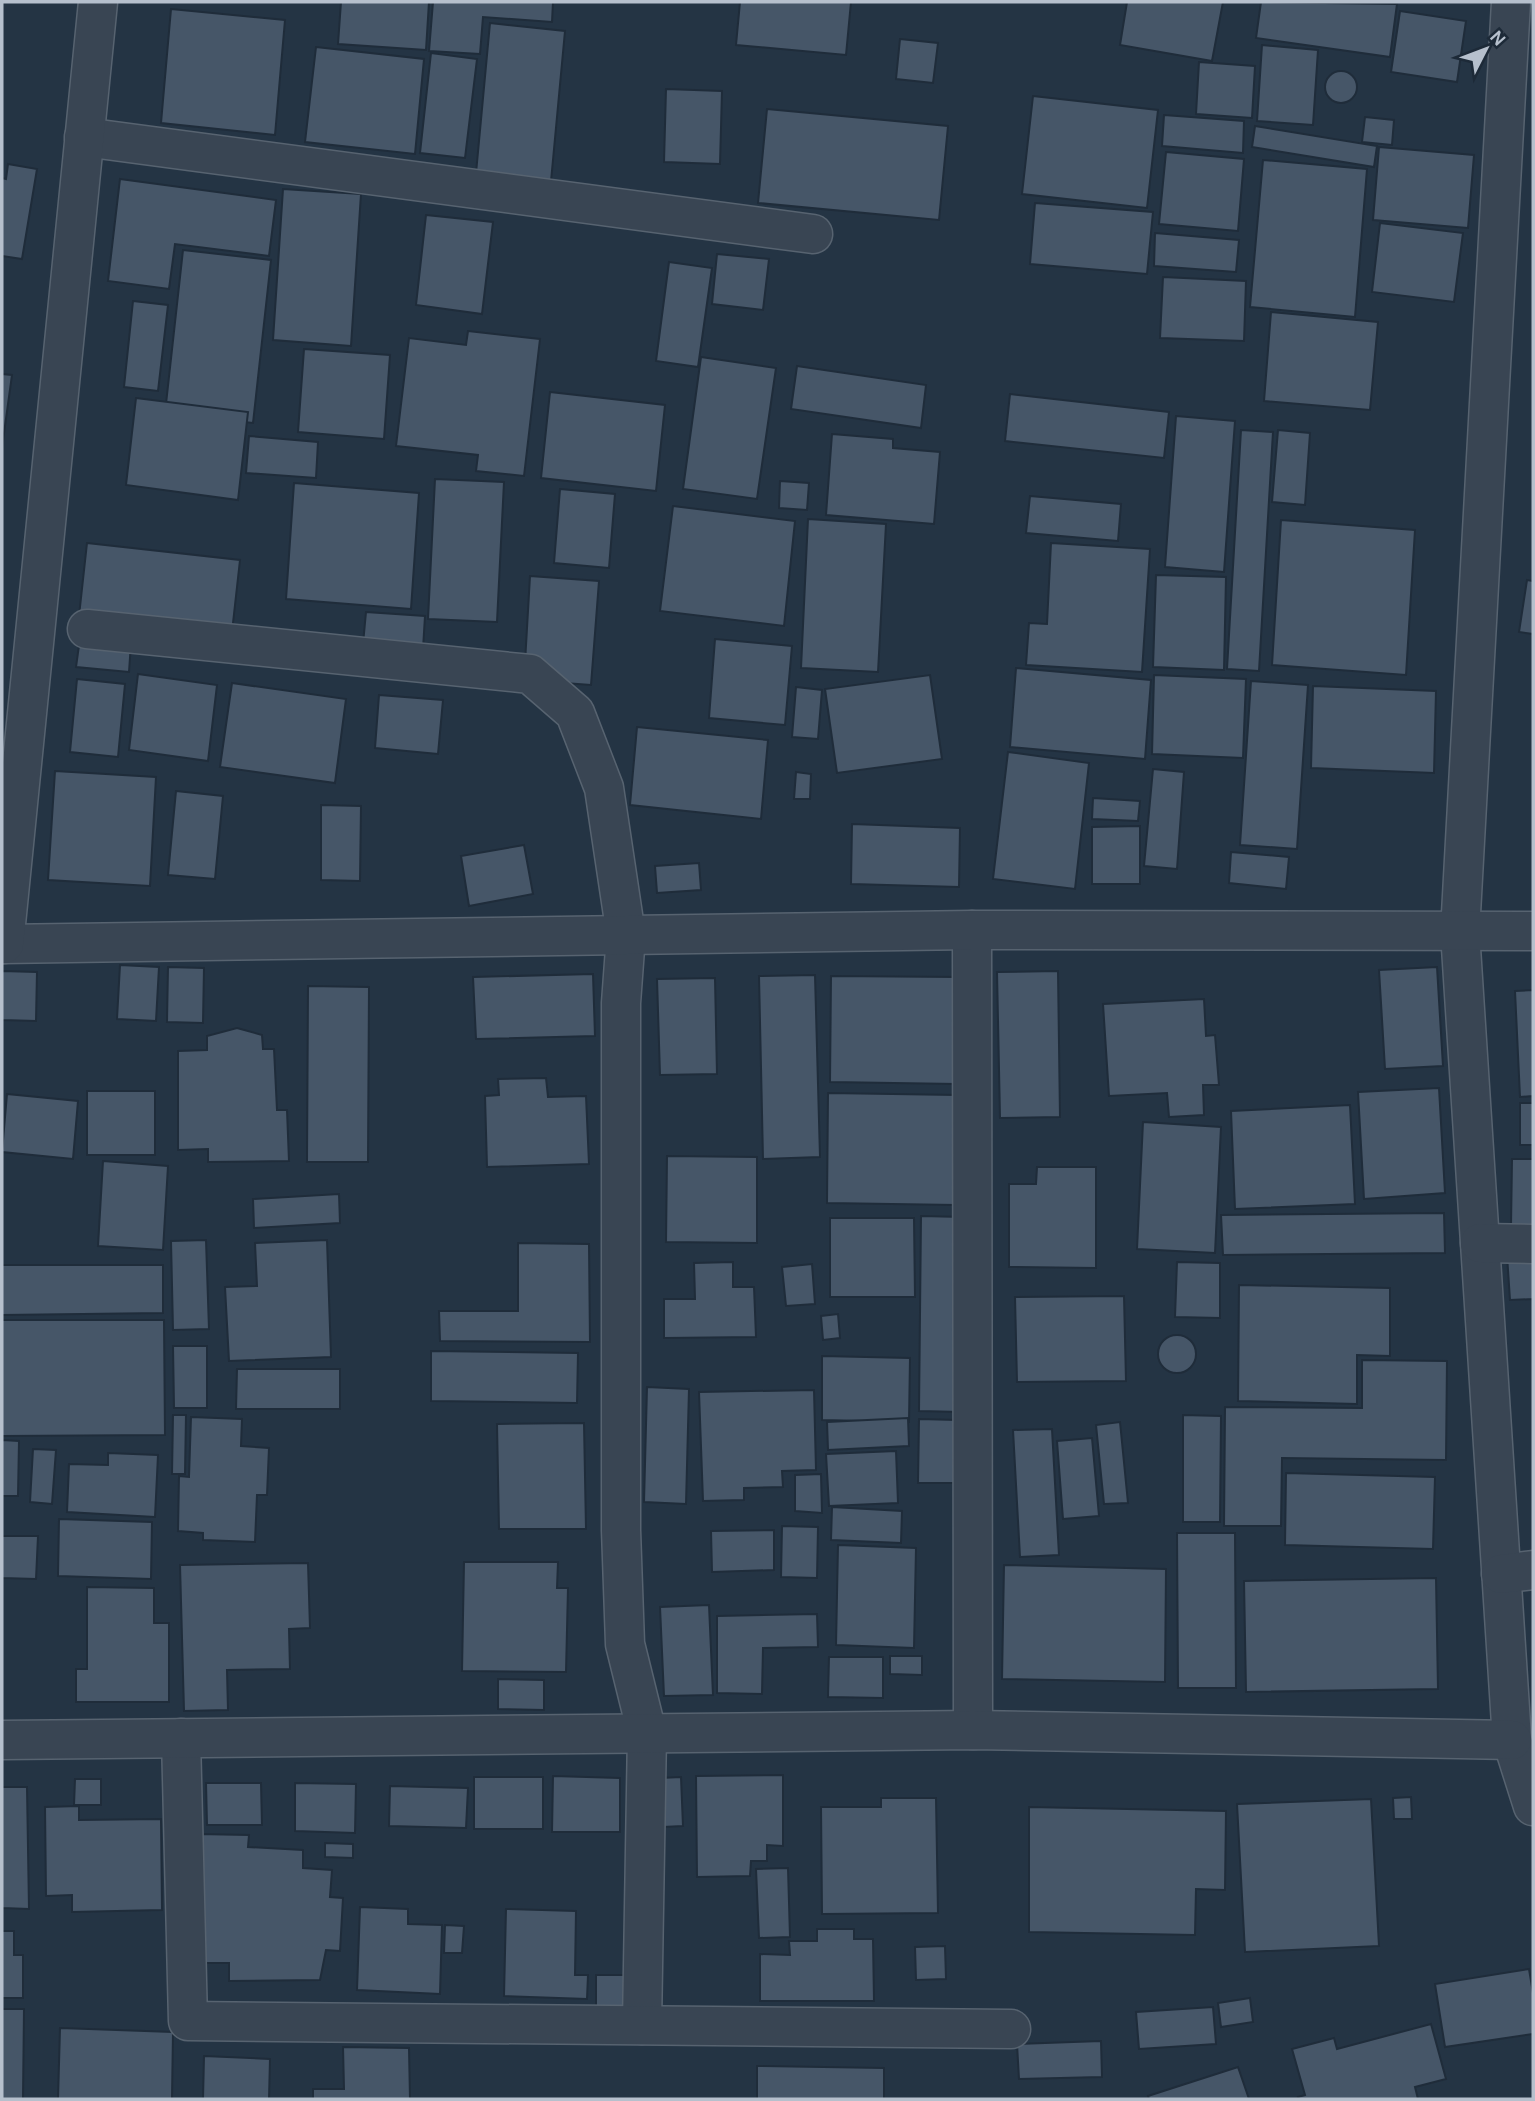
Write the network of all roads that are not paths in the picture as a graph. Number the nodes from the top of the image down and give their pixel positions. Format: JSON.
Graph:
{"nodes":[{"id":1,"x":98,"y":2,"type":"edge"},
{"id":2,"x":1511,"y":2,"type":"edge"},
{"id":3,"x":84,"y":137,"type":"junction"},
{"id":4,"x":813,"y":234,"type":"dead end"},
{"id":5,"x":87,"y":629,"type":"dead end"},
{"id":6,"x":972,"y":930,"type":"junction"},
{"id":7,"x":1533,"y":931,"type":"edge"},
{"id":8,"x":1460,"y":932,"type":"junction"},
{"id":9,"x":626,"y":935,"type":"junction"},
{"id":10,"x":3,"y":944,"type":"edge"},
{"id":11,"x":1480,"y":1244,"type":"junction"},
{"id":12,"x":1533,"y":1244,"type":"edge"},
{"id":13,"x":1517,"y":1572,"type":"edge"},
{"id":14,"x":973,"y":1730,"type":"junction"},
{"id":15,"x":647,"y":1733,"type":"junction"},
{"id":16,"x":181,"y":1738,"type":"junction"},
{"id":17,"x":2,"y":1740,"type":"edge"},
{"id":18,"x":1512,"y":1740,"type":"junction"},
{"id":19,"x":1533,"y":1806,"type":"edge"},
{"id":20,"x":642,"y":2025,"type":"junction"},
{"id":21,"x":1011,"y":2029,"type":"dead end"}],
"edges":[{"from":1,"to":3,"type":"street"},
{"from":2,"to":8,"type":"street"},
{"from":3,"to":4,"type":"street"},
{"from":3,"to":10,"type":"street"},
{"from":5,"to":9,"type":"street"},
{"from":6,"to":8,"type":"street"},
{"from":6,"to":9,"type":"street"},
{"from":6,"to":14,"type":"street"},
{"from":7,"to":8,"type":"street"},
{"from":8,"to":11,"type":"street"},
{"from":9,"to":10,"type":"street"},
{"from":9,"to":15,"type":"street"},
{"from":11,"to":12,"type":"street"},
{"from":11,"to":13,"type":"street"},
{"from":13,"to":18,"type":"street"},
{"from":14,"to":15,"type":"street"},
{"from":14,"to":18,"type":"street"},
{"from":15,"to":16,"type":"street"},
{"from":15,"to":20,"type":"street"},
{"from":16,"to":17,"type":"street"},
{"from":16,"to":20,"type":"street"},
{"from":18,"to":19,"type":"street"},
{"from":20,"to":21,"type":"street"}]}
